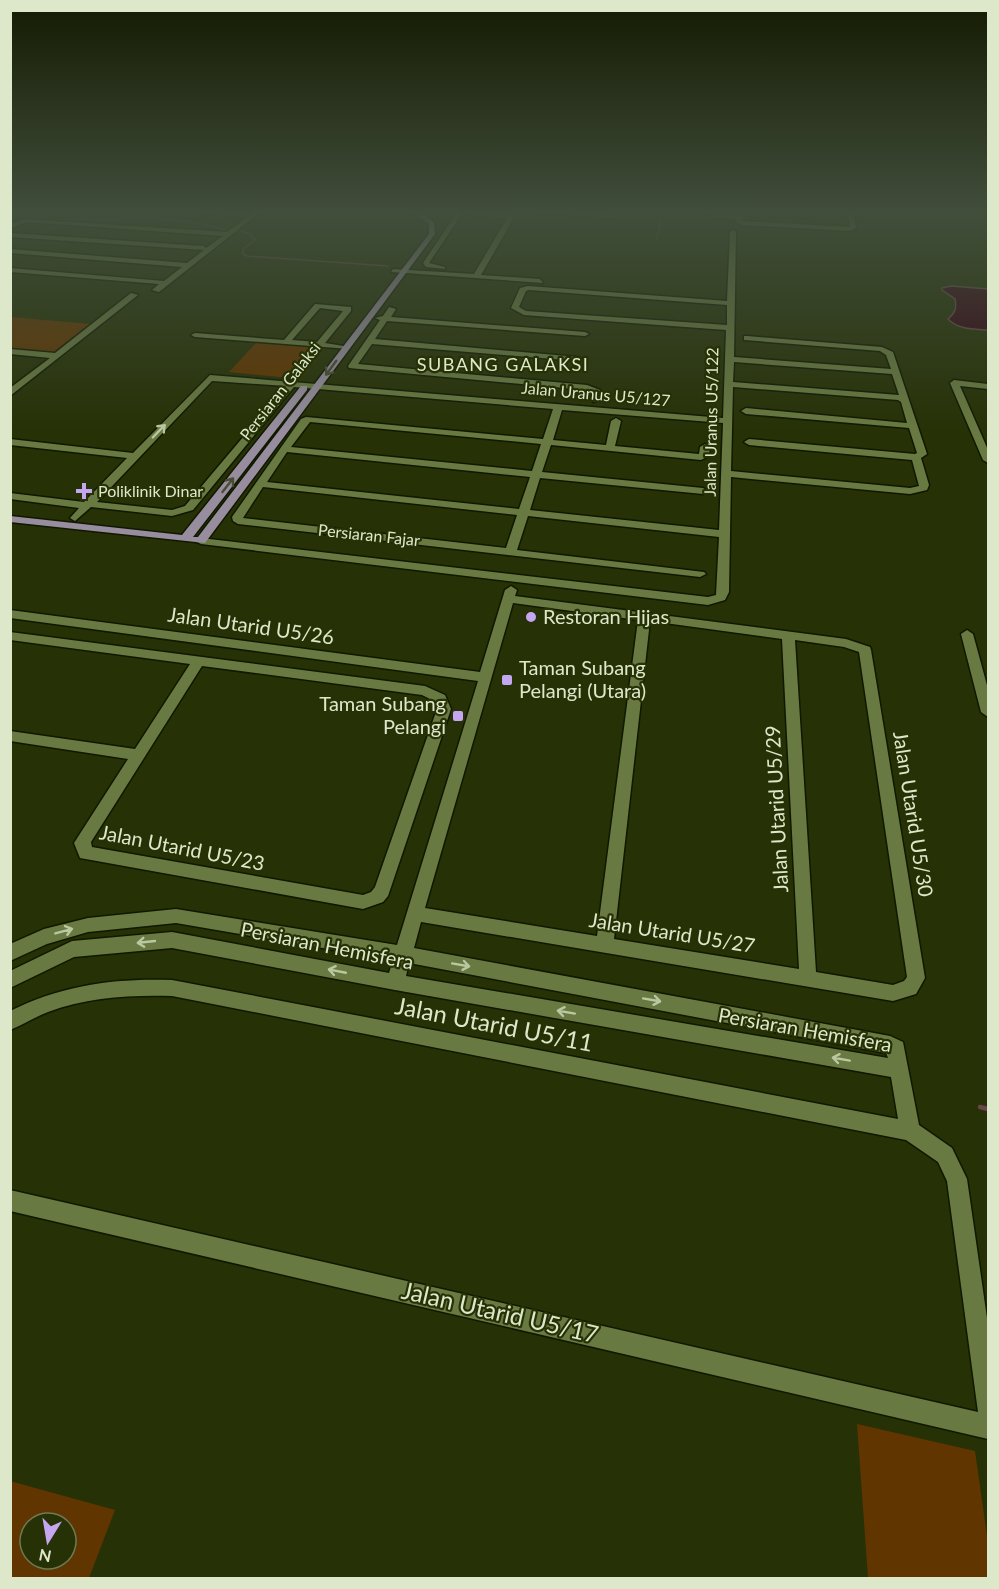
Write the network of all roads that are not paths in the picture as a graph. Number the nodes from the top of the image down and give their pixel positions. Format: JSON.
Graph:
{"nodes":[{"id":1,"x":164,"y":284,"type":"edge"},
{"id":2,"x":394,"y":284,"type":"edge"},
{"id":3,"x":564,"y":284,"type":"edge"},
{"id":4,"x":731,"y":284,"type":"edge"},
{"id":5,"x":156,"y":290,"type":"dead end"},
{"id":6,"x":609,"y":290,"type":"junction"},
{"id":7,"x":134,"y":296,"type":"dead end"},
{"id":8,"x":730,"y":298,"type":"junction"},
{"id":9,"x":392,"y":309,"type":"dead end"},
{"id":10,"x":369,"y":317,"type":"junction"},
{"id":11,"x":386,"y":318,"type":"junction"},
{"id":12,"x":729,"y":328,"type":"junction"},
{"id":13,"x":585,"y":334,"type":"dead end"},
{"id":14,"x":195,"y":335,"type":"dead end"},
{"id":15,"x":342,"y":337,"type":"dead end"},
{"id":16,"x":747,"y":338,"type":"dead end"},
{"id":17,"x":370,"y":341,"type":"junction"},
{"id":18,"x":286,"y":342,"type":"junction"},
{"id":19,"x":319,"y":345,"type":"junction"},
{"id":20,"x":346,"y":347,"type":"junction"},
{"id":21,"x":10,"y":351,"type":"edge"},
{"id":22,"x":329,"y":354,"type":"junction"},
{"id":23,"x":58,"y":356,"type":"junction"},
{"id":24,"x":578,"y":359,"type":"dead end"},
{"id":25,"x":729,"y":359,"type":"junction"},
{"id":26,"x":896,"y":372,"type":"junction"},
{"id":27,"x":10,"y":380,"type":"edge"},
{"id":28,"x":25,"y":382,"type":"junction"},
{"id":29,"x":291,"y":384,"type":"junction"},
{"id":30,"x":729,"y":384,"type":"junction"},
{"id":31,"x":306,"y":385,"type":"junction"},
{"id":32,"x":318,"y":386,"type":"junction"},
{"id":33,"x":988,"y":386,"type":"edge"},
{"id":34,"x":10,"y":393,"type":"edge"},
{"id":35,"x":903,"y":399,"type":"junction"},
{"id":36,"x":596,"y":400,"type":"dead end"},
{"id":37,"x":559,"y":406,"type":"junction"},
{"id":38,"x":746,"y":411,"type":"dead end"},
{"id":39,"x":616,"y":420,"type":"dead end"},
{"id":40,"x":728,"y":421,"type":"junction"},
{"id":41,"x":913,"y":426,"type":"junction"},
{"id":42,"x":10,"y":442,"type":"edge"},
{"id":43,"x":547,"y":442,"type":"junction"},
{"id":44,"x":749,"y":442,"type":"dead end"},
{"id":45,"x":705,"y":447,"type":"dead end"},
{"id":46,"x":610,"y":448,"type":"junction"},
{"id":47,"x":284,"y":449,"type":"junction"},
{"id":48,"x":136,"y":456,"type":"junction"},
{"id":49,"x":916,"y":457,"type":"junction"},
{"id":50,"x":988,"y":460,"type":"edge"},
{"id":51,"x":536,"y":474,"type":"junction"},
{"id":52,"x":727,"y":474,"type":"junction"},
{"id":53,"x":259,"y":484,"type":"junction"},
{"id":54,"x":703,"y":491,"type":"dead end"},
{"id":55,"x":10,"y":496,"type":"edge"},
{"id":56,"x":88,"y":505,"type":"junction"},
{"id":57,"x":10,"y":510,"type":"edge"},
{"id":58,"x":523,"y":512,"type":"junction"},
{"id":59,"x":75,"y":518,"type":"junction"},
{"id":60,"x":10,"y":519,"type":"edge"},
{"id":61,"x":725,"y":534,"type":"junction"},
{"id":62,"x":188,"y":535,"type":"junction"},
{"id":63,"x":204,"y":537,"type":"junction"},
{"id":64,"x":510,"y":553,"type":"junction"},
{"id":65,"x":412,"y":556,"type":"junction"},
{"id":66,"x":700,"y":574,"type":"dead end"},
{"id":67,"x":515,"y":578,"type":"junction"},
{"id":68,"x":622,"y":580,"type":"junction"},
{"id":69,"x":723,"y":592,"type":"junction"},
{"id":70,"x":508,"y":599,"type":"junction"},
{"id":71,"x":10,"y":614,"type":"edge"},
{"id":72,"x":644,"y":617,"type":"junction"},
{"id":73,"x":966,"y":634,"type":"dead end"},
{"id":74,"x":10,"y":636,"type":"edge"},
{"id":75,"x":788,"y":636,"type":"junction"},
{"id":76,"x":331,"y":657,"type":"junction"},
{"id":77,"x":199,"y":661,"type":"junction"},
{"id":78,"x":320,"y":677,"type":"junction"},
{"id":79,"x":485,"y":677,"type":"junction"},
{"id":80,"x":988,"y":712,"type":"edge"},
{"id":81,"x":10,"y":736,"type":"edge"},
{"id":82,"x":138,"y":755,"type":"junction"},
{"id":83,"x":415,"y":914,"type":"junction"},
{"id":84,"x":605,"y":945,"type":"junction"},
{"id":85,"x":10,"y":953,"type":"edge"},
{"id":86,"x":403,"y":954,"type":"junction"},
{"id":87,"x":916,"y":978,"type":"joint"},
{"id":88,"x":808,"y":979,"type":"junction"},
{"id":89,"x":10,"y":980,"type":"edge"},
{"id":90,"x":395,"y":982,"type":"junction"},
{"id":91,"x":10,"y":1021,"type":"edge"},
{"id":92,"x":899,"y":1070,"type":"junction"},
{"id":93,"x":910,"y":1131,"type":"junction"},
{"id":94,"x":10,"y":1200,"type":"edge"},
{"id":95,"x":988,"y":1406,"type":"edge"},
{"id":96,"x":988,"y":1427,"type":"edge"}],
"edges":[{"from":1,"to":5,"type":"street"},
{"from":2,"to":10,"type":"main road","name":"Persiaran Galaksi"},
{"from":3,"to":6,"type":"street"},
{"from":4,"to":8,"type":"street","name":"Jalan Uranus U5/122"},
{"from":6,"to":8,"type":"street"},
{"from":6,"to":8,"type":"street"},
{"from":6,"to":12,"type":"street"},
{"from":7,"to":23,"type":"street"},
{"from":8,"to":12,"type":"street","name":"Jalan Uranus U5/122"},
{"from":9,"to":11,"type":"street"},
{"from":10,"to":11,"type":"street"},
{"from":10,"to":20,"type":"main road","name":"Persiaran Galaksi"},
{"from":11,"to":13,"type":"street"},
{"from":11,"to":17,"type":"street"},
{"from":12,"to":25,"type":"street","name":"Jalan Uranus U5/122"},
{"from":14,"to":18,"type":"street"},
{"from":15,"to":22,"type":"main road","name":"Persiaran Galaksi"},
{"from":16,"to":26,"type":"street"},
{"from":17,"to":24,"type":"street"},
{"from":17,"to":36,"type":"street"},
{"from":18,"to":19,"type":"street"},
{"from":18,"to":19,"type":"street"},
{"from":19,"to":22,"type":"street"},
{"from":20,"to":22,"type":"street"},
{"from":20,"to":32,"type":"main road","name":"Persiaran Galaksi","one_way":true},
{"from":21,"to":23,"type":"street"},
{"from":22,"to":31,"type":"main road","name":"Persiaran Galaksi"},
{"from":23,"to":28,"type":"street"},
{"from":25,"to":26,"type":"street"},
{"from":25,"to":30,"type":"street","name":"Jalan Uranus U5/122"},
{"from":26,"to":35,"type":"street"},
{"from":27,"to":28,"type":"street"},
{"from":28,"to":34,"type":"street"},
{"from":29,"to":31,"type":"street","name":"Jalan Uranus U5/127"},
{"from":48,"to":29,"type":"street","name":"Jalan Uranus U5/127","one_way":true},
{"from":29,"to":56,"type":"street"},
{"from":30,"to":35,"type":"street"},
{"from":30,"to":40,"type":"street","name":"Jalan Uranus U5/122"},
{"from":31,"to":32,"type":"street","name":"Jalan Uranus U5/127"},
{"from":62,"to":31,"type":"main road","name":"Persiaran Galaksi","one_way":true},
{"from":32,"to":37,"type":"street","name":"Jalan Uranus U5/127"},
{"from":32,"to":63,"type":"main road","name":"Persiaran Galaksi"},
{"from":33,"to":50,"type":"street"},
{"from":35,"to":41,"type":"street"},
{"from":37,"to":40,"type":"street","name":"Jalan Uranus U5/127"},
{"from":37,"to":43,"type":"street"},
{"from":38,"to":41,"type":"street"},
{"from":39,"to":46,"type":"street"},
{"from":40,"to":52,"type":"street","name":"Jalan Uranus U5/122"},
{"from":41,"to":49,"type":"street"},
{"from":42,"to":48,"type":"street"},
{"from":43,"to":46,"type":"street"},
{"from":43,"to":47,"type":"street"},
{"from":43,"to":51,"type":"street"},
{"from":44,"to":49,"type":"street"},
{"from":45,"to":46,"type":"street"},
{"from":47,"to":51,"type":"street"},
{"from":47,"to":53,"type":"street"},
{"from":48,"to":56,"type":"street"},
{"from":49,"to":52,"type":"street"},
{"from":51,"to":54,"type":"street"},
{"from":51,"to":58,"type":"street"},
{"from":52,"to":61,"type":"street","name":"Jalan Uranus U5/122"},
{"from":53,"to":58,"type":"street"},
{"from":53,"to":64,"type":"street"},
{"from":55,"to":56,"type":"street"},
{"from":56,"to":59,"type":"street"},
{"from":57,"to":59,"type":"main road","name":"Persiaran Fajar"},
{"from":58,"to":61,"type":"street"},
{"from":58,"to":64,"type":"street"},
{"from":59,"to":62,"type":"main road","name":"Persiaran Fajar"},
{"from":60,"to":62,"type":"main road","name":"Persiaran Fajar"},
{"from":61,"to":69,"type":"street","name":"Jalan Uranus U5/122"},
{"from":62,"to":63,"type":"main road","name":"Persiaran Fajar"},
{"from":63,"to":65,"type":"street","name":"Persiaran Fajar"},
{"from":63,"to":67,"type":"street","name":"Persiaran Fajar"},
{"from":64,"to":66,"type":"street"},
{"from":65,"to":67,"type":"street"},
{"from":65,"to":68,"type":"street","name":"Persiaran Fajar"},
{"from":67,"to":68,"type":"street"},
{"from":67,"to":69,"type":"street","name":"Persiaran Fajar"},
{"from":67,"to":70,"type":"street"},
{"from":68,"to":69,"type":"street","name":"Persiaran Fajar"},
{"from":70,"to":72,"type":"street"},
{"from":70,"to":79,"type":"street"},
{"from":71,"to":76,"type":"street","name":"Jalan Utarid U5/26"},
{"from":72,"to":75,"type":"street"},
{"from":72,"to":84,"type":"street"},
{"from":73,"to":80,"type":"street"},
{"from":74,"to":77,"type":"street"},
{"from":75,"to":87,"type":"street","name":"Jalan Utarid U5/30"},
{"from":75,"to":88,"type":"street","name":"Jalan Utarid U5/29"},
{"from":76,"to":78,"type":"street"},
{"from":76,"to":79,"type":"street","name":"Jalan Utarid U5/26"},
{"from":77,"to":78,"type":"street"},
{"from":77,"to":82,"type":"street","name":"Jalan Utarid U5/23"},
{"from":78,"to":82,"type":"street","name":"Jalan Utarid U5/23"},
{"from":79,"to":83,"type":"street"},
{"from":81,"to":82,"type":"street"},
{"from":83,"to":84,"type":"street","name":"Jalan Utarid U5/27"},
{"from":83,"to":86,"type":"street"},
{"from":84,"to":88,"type":"street","name":"Jalan Utarid U5/27"},
{"from":85,"to":86,"type":"street","name":"Persiaran Hemisfera","one_way":true},
{"from":86,"to":90,"type":"street"},
{"from":86,"to":92,"type":"street","name":"Persiaran Hemisfera","one_way":true},
{"from":87,"to":88,"type":"street","name":"Jalan Utarid U5/27"},
{"from":90,"to":89,"type":"street","name":"Persiaran Hemisfera","one_way":true},
{"from":92,"to":90,"type":"street","name":"Persiaran Hemisfera","one_way":true},
{"from":91,"to":93,"type":"street","name":"Jalan Utarid U5/11"},
{"from":92,"to":93,"type":"street"},
{"from":93,"to":95,"type":"street"},
{"from":94,"to":96,"type":"street","name":"Jalan Utarid U5/17"}]}
